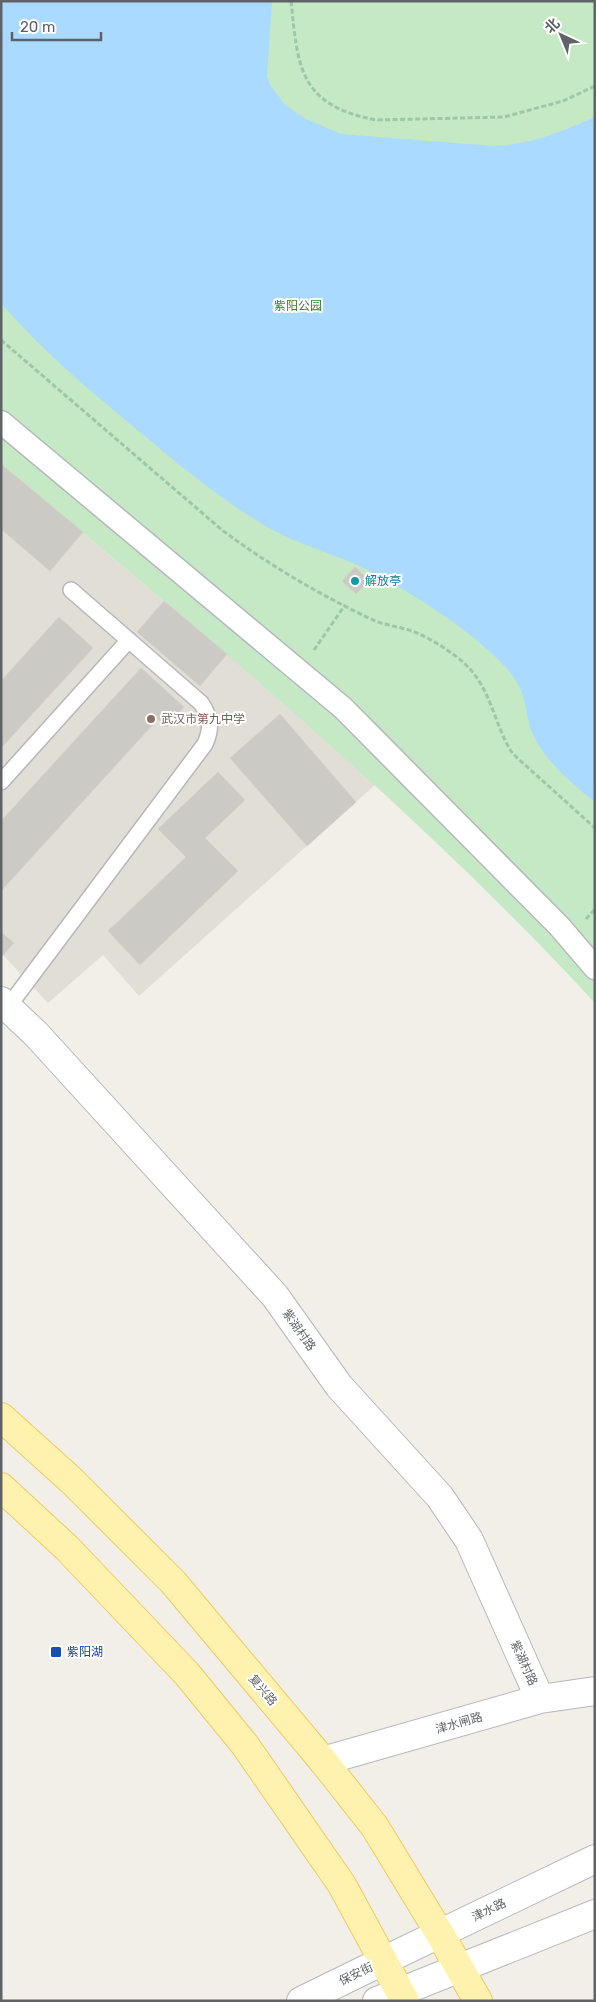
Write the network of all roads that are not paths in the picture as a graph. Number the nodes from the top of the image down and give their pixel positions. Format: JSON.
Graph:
{"nodes":[{"id":1,"x":1,"y":422,"type":"edge"},
{"id":2,"x":71,"y":590,"type":"dead end"},
{"id":3,"x":128,"y":640,"type":"junction"},
{"id":4,"x":1,"y":782,"type":"edge"},
{"id":5,"x":595,"y":968,"type":"edge"},
{"id":6,"x":5,"y":1004,"type":"edge"},
{"id":7,"x":1,"y":1417,"type":"edge"},
{"id":8,"x":1,"y":1486,"type":"edge"},
{"id":9,"x":595,"y":1690,"type":"edge"},
{"id":10,"x":540,"y":1699,"type":"junction"},
{"id":11,"x":323,"y":1760,"type":"junction"},
{"id":12,"x":595,"y":1859,"type":"edge"},
{"id":13,"x":595,"y":1914,"type":"edge"},
{"id":14,"x":440,"y":1934,"type":"junction"},
{"id":15,"x":383,"y":1961,"type":"junction"},
{"id":16,"x":460,"y":1969,"type":"junction"},
{"id":17,"x":394,"y":1998,"type":"edge"},
{"id":18,"x":301,"y":2001,"type":"edge"},
{"id":19,"x":478,"y":2001,"type":"edge"}],
"edges":[{"from":1,"to":5,"type":"street"},
{"from":2,"to":3,"type":"lane"},
{"from":3,"to":4,"type":"lane"},
{"from":3,"to":6,"type":"lane"},
{"from":6,"to":10,"type":"street","name":"紫湖村路"},
{"from":7,"to":11,"type":"main road","name":"复兴路"},
{"from":8,"to":15,"type":"main road"},
{"from":9,"to":10,"type":"street","name":"津水闸路"},
{"from":10,"to":11,"type":"street","name":"津水闸路"},
{"from":11,"to":14,"type":"main road","name":"复兴路"},
{"from":12,"to":14,"type":"street","name":"津水路"},
{"from":13,"to":16,"type":"street"},
{"from":14,"to":15,"type":"street","name":"津水路"},
{"from":14,"to":16,"type":"main road","name":"复兴路"},
{"from":15,"to":17,"type":"main road"},
{"from":15,"to":18,"type":"street","name":"保安街"},
{"from":16,"to":17,"type":"street"},
{"from":16,"to":19,"type":"main road","name":"复兴路"}]}
